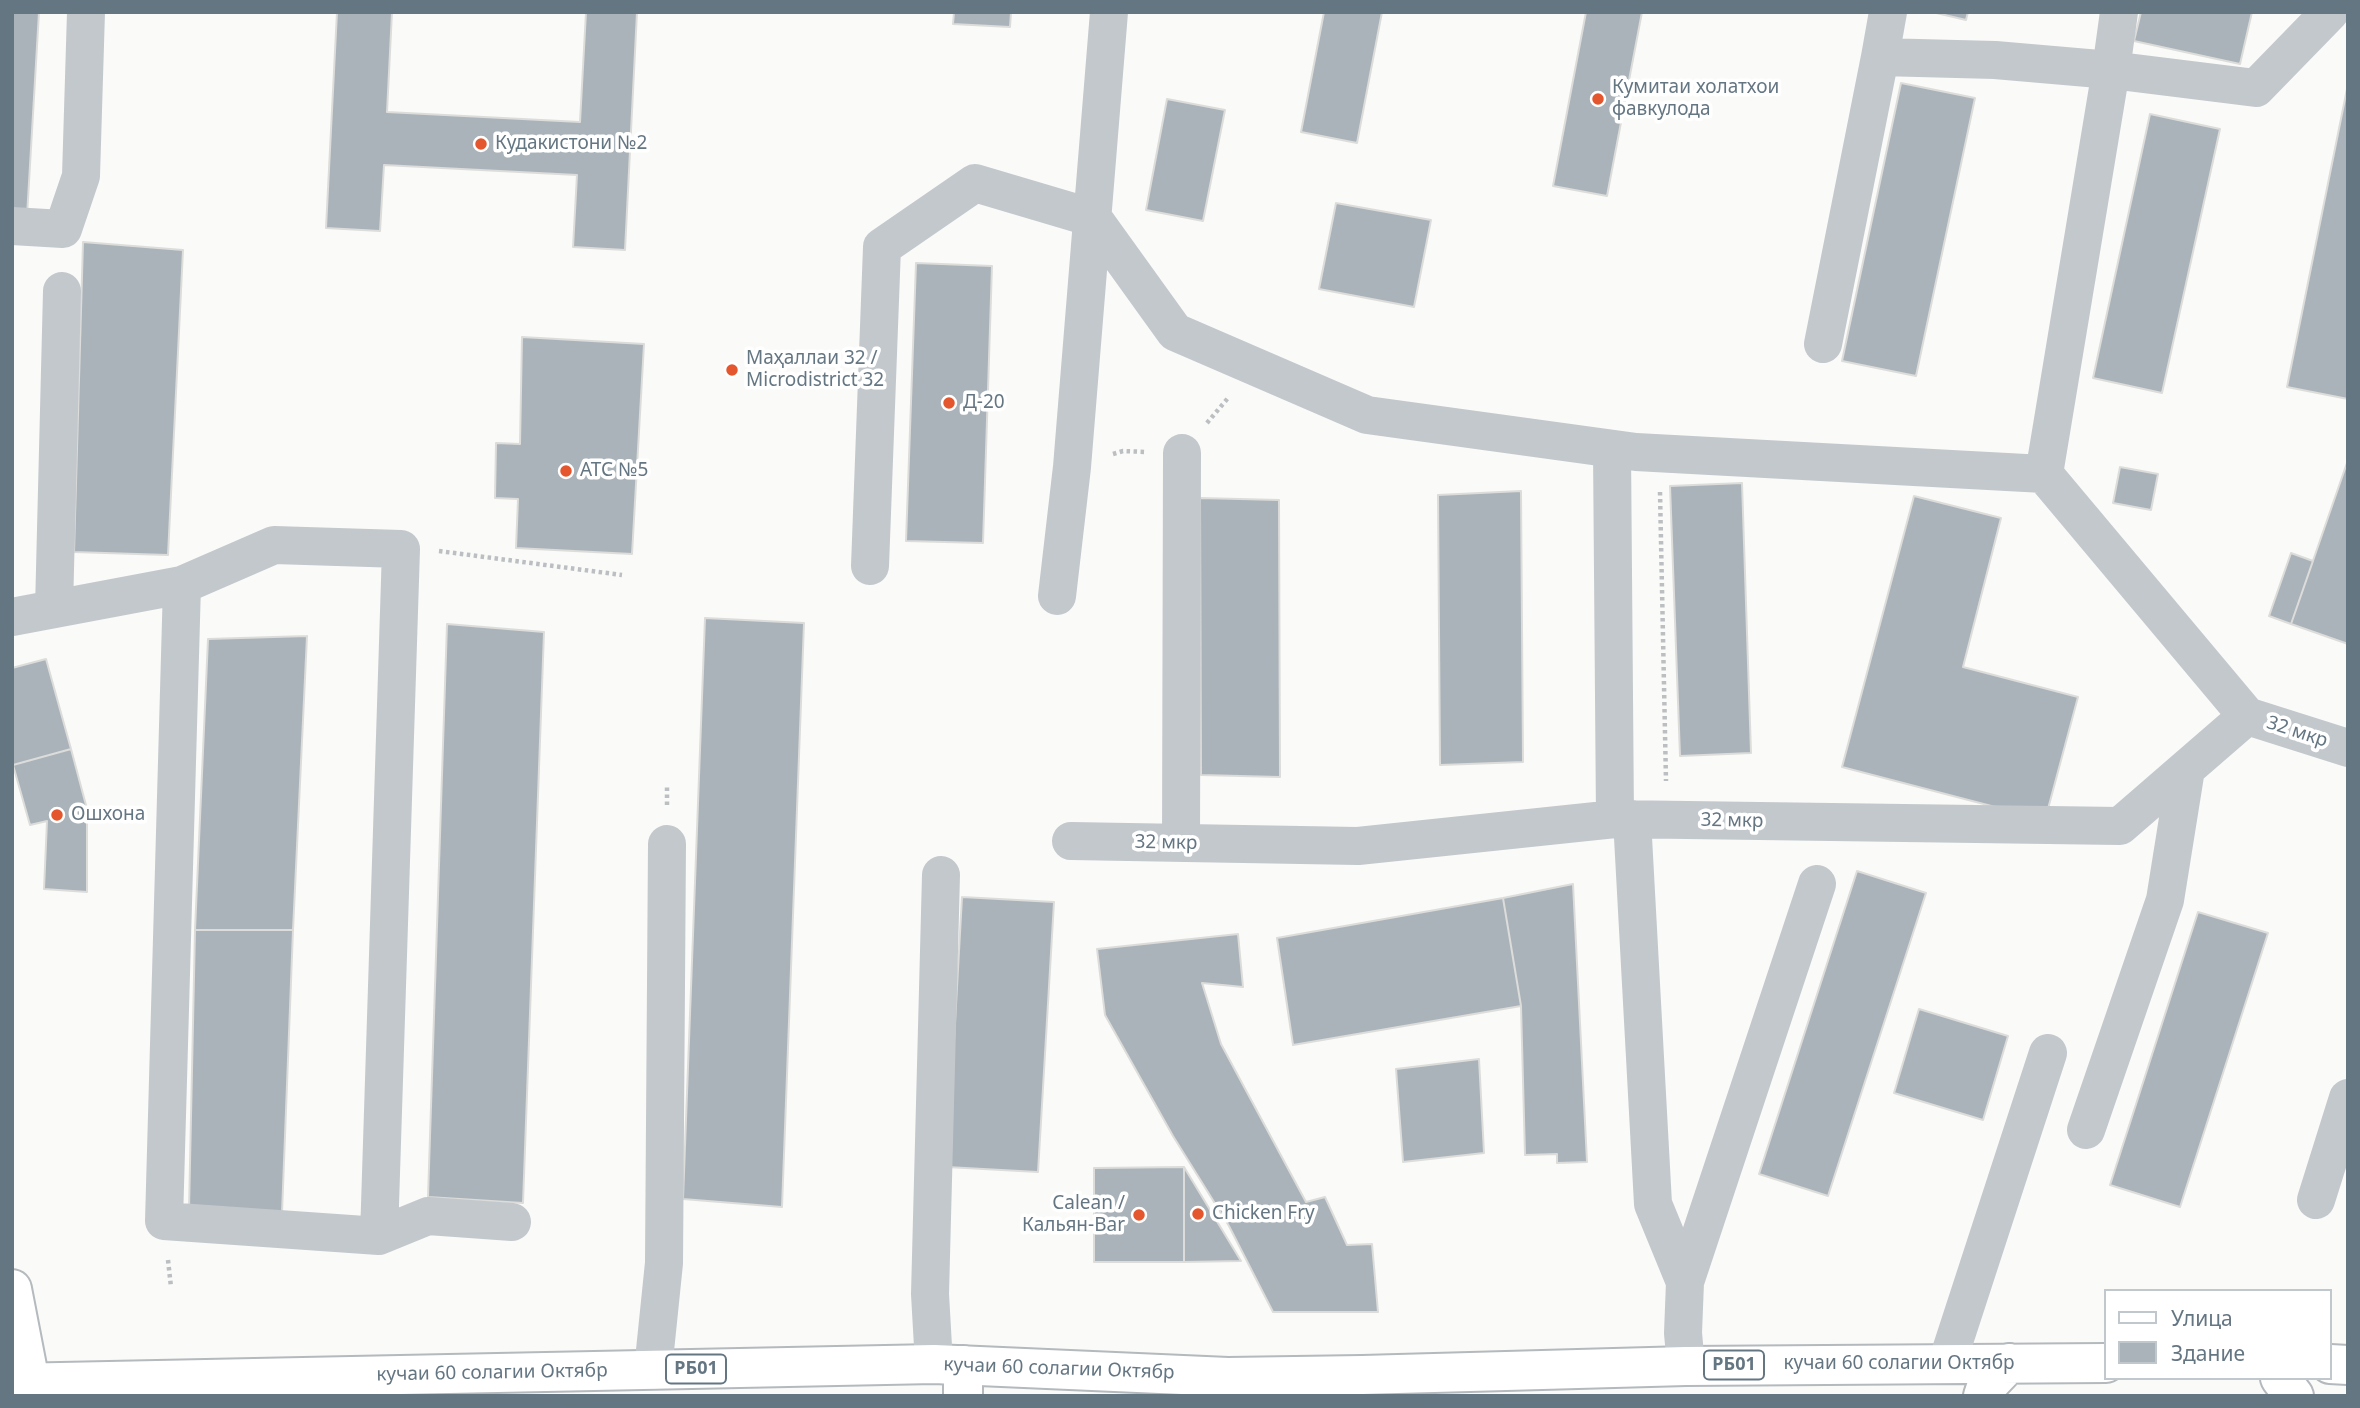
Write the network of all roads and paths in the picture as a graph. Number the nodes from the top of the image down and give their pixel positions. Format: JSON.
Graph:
{"nodes":[{"id":1,"x":86,"y":12,"type":"edge"},
{"id":2,"x":1109,"y":12,"type":"edge"},
{"id":3,"x":1888,"y":12,"type":"edge"},
{"id":4,"x":2119,"y":12,"type":"edge"},
{"id":5,"x":2330,"y":12,"type":"edge"},
{"id":6,"x":1880,"y":57,"type":"junction"},
{"id":7,"x":2111,"y":70,"type":"junction"},
{"id":8,"x":1093,"y":218,"type":"junction"},
{"id":9,"x":12,"y":226,"type":"edge"},
{"id":10,"x":62,"y":291,"type":"dead end"},
{"id":11,"x":1824,"y":344,"type":"dead end"},
{"id":12,"x":1254,"y":366,"type":"junction"},
{"id":13,"x":1612,"y":449,"type":"junction"},
{"id":14,"x":1182,"y":453,"type":"joint"},
{"id":15,"x":1659,"y":453,"type":"junction"},
{"id":16,"x":2044,"y":474,"type":"junction"},
{"id":17,"x":401,"y":549,"type":"junction"},
{"id":18,"x":870,"y":566,"type":"dead end"},
{"id":19,"x":622,"y":575,"type":"dead end"},
{"id":20,"x":182,"y":585,"type":"junction"},
{"id":21,"x":1057,"y":596,"type":"dead end"},
{"id":22,"x":54,"y":609,"type":"junction"},
{"id":23,"x":12,"y":617,"type":"edge"},
{"id":24,"x":2247,"y":716,"type":"junction"},
{"id":25,"x":2348,"y":748,"type":"edge"},
{"id":26,"x":2186,"y":769,"type":"junction"},
{"id":27,"x":1638,"y":819,"type":"junction"},
{"id":28,"x":1071,"y":841,"type":"dead end"},
{"id":29,"x":1181,"y":843,"type":"junction"},
{"id":30,"x":667,"y":844,"type":"dead end"},
{"id":31,"x":941,"y":875,"type":"dead end"},
{"id":32,"x":1816,"y":884,"type":"dead end"},
{"id":33,"x":2048,"y":1053,"type":"dead end"},
{"id":34,"x":2348,"y":1098,"type":"edge"},
{"id":35,"x":2086,"y":1130,"type":"dead end"},
{"id":36,"x":2316,"y":1200,"type":"dead end"},
{"id":37,"x":512,"y":1222,"type":"dead end"},
{"id":38,"x":379,"y":1236,"type":"junction"},
{"id":39,"x":1685,"y":1282,"type":"junction"},
{"id":40,"x":12,"y":1289,"type":"edge"},
{"id":41,"x":1947,"y":1363,"type":"junction"},
{"id":42,"x":2009,"y":1363,"type":"junction"},
{"id":43,"x":2104,"y":1363,"type":"edge"},
{"id":44,"x":1686,"y":1366,"type":"junction"},
{"id":45,"x":653,"y":1370,"type":"junction"},
{"id":46,"x":953,"y":1375,"type":"edge"},
{"id":47,"x":2282,"y":1380,"type":"edge"},
{"id":48,"x":1362,"y":1386,"type":"edge"},
{"id":49,"x":24,"y":1387,"type":"edge"},
{"id":50,"x":1983,"y":1396,"type":"edge"},
{"id":51,"x":2294,"y":1396,"type":"edge"}],
"edges":[{"from":1,"to":9,"type":"street"},
{"from":2,"to":8,"type":"street"},
{"from":3,"to":6,"type":"street"},
{"from":4,"to":7,"type":"street"},
{"from":5,"to":7,"type":"street"},
{"from":6,"to":7,"type":"street"},
{"from":6,"to":11,"type":"street"},
{"from":7,"to":16,"type":"street"},
{"from":8,"to":12,"type":"street"},
{"from":8,"to":18,"type":"street"},
{"from":8,"to":21,"type":"street"},
{"from":10,"to":22,"type":"street"},
{"from":12,"to":13,"type":"street"},
{"from":12,"to":14,"type":"path"},
{"from":13,"to":15,"type":"street"},
{"from":13,"to":27,"type":"street"},
{"from":14,"to":29,"type":"street"},
{"from":15,"to":16,"type":"street"},
{"from":15,"to":27,"type":"path"},
{"from":16,"to":24,"type":"street"},
{"from":17,"to":19,"type":"path"},
{"from":17,"to":20,"type":"street"},
{"from":17,"to":38,"type":"street"},
{"from":20,"to":22,"type":"street"},
{"from":20,"to":38,"type":"street"},
{"from":22,"to":23,"type":"street"},
{"from":24,"to":25,"type":"street","name":"32 мкр"},
{"from":24,"to":26,"type":"street","name":"32 мкр"},
{"from":26,"to":27,"type":"street","name":"32 мкр"},
{"from":26,"to":35,"type":"street"},
{"from":27,"to":29,"type":"street","name":"32 мкр"},
{"from":27,"to":39,"type":"street"},
{"from":28,"to":29,"type":"street","name":"32 мкр"},
{"from":30,"to":45,"type":"street"},
{"from":31,"to":46,"type":"street"},
{"from":32,"to":39,"type":"street"},
{"from":33,"to":41,"type":"street"},
{"from":34,"to":36,"type":"street"},
{"from":37,"to":38,"type":"street"},
{"from":39,"to":44,"type":"street"},
{"from":40,"to":49,"type":"main road"},
{"from":41,"to":42,"type":"main road","name":"кучаи 60 солагии Октябр","number":"РБ01"},
{"from":41,"to":44,"type":"main road","name":"кучаи 60 солагии Октябр","number":"РБ01"},
{"from":42,"to":43,"type":"main road","name":"кучаи 60 солагии Октябр","number":"РБ01"},
{"from":42,"to":50,"type":"main road"},
{"from":44,"to":48,"type":"main road","name":"кучаи 60 солагии Октябр","number":"РБ01"},
{"from":45,"to":46,"type":"main road","name":"кучаи 60 солагии Октябр","number":"РБ01"},
{"from":45,"to":49,"type":"main road","name":"кучаи 60 солагии Октябр","number":"РБ01"},
{"from":46,"to":48,"type":"main road","name":"кучаи 60 солагии Октябр","number":"РБ01"},
{"from":47,"to":51,"type":"main road"}]}
